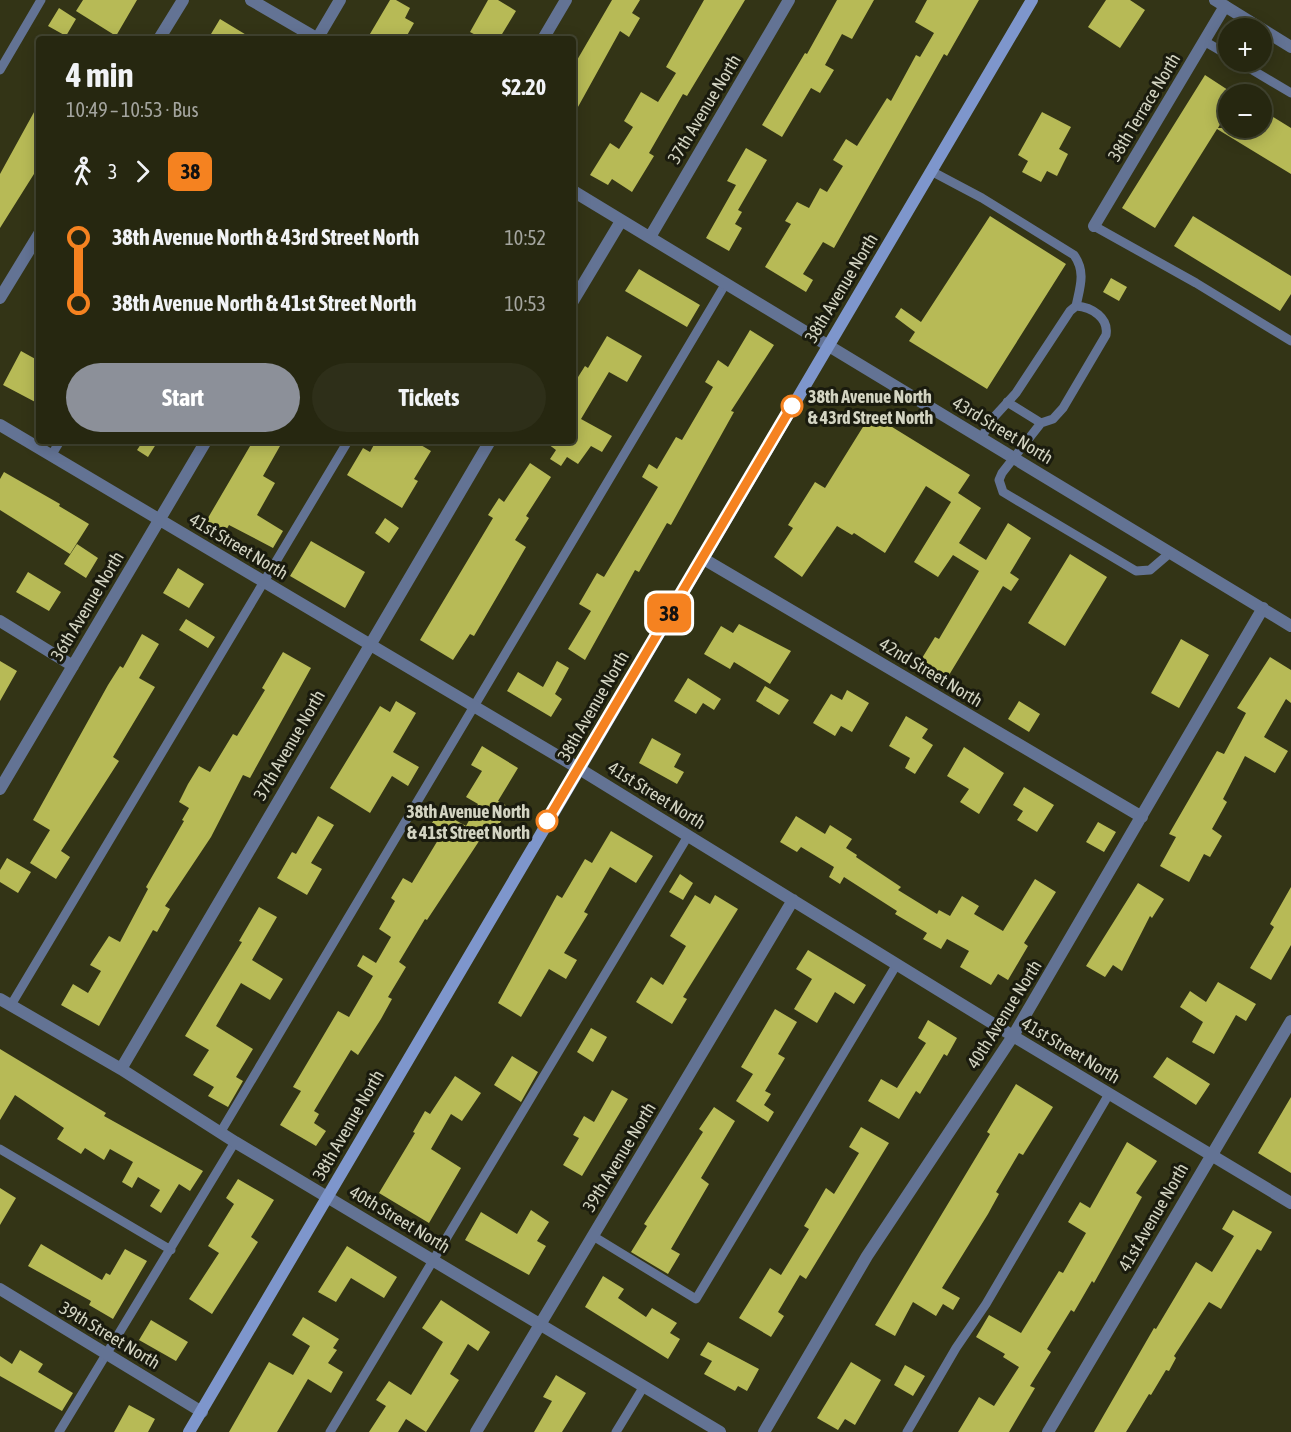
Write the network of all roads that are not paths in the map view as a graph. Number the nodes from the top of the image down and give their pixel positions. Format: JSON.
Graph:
{"nodes":[{"id":1,"x":41,"y":0,"type":"edge"},
{"id":2,"x":183,"y":0,"type":"edge"},
{"id":3,"x":251,"y":0,"type":"edge"},
{"id":4,"x":340,"y":0,"type":"edge"},
{"id":5,"x":566,"y":0,"type":"edge"},
{"id":6,"x":789,"y":0,"type":"edge"},
{"id":7,"x":1032,"y":0,"type":"edge"},
{"id":8,"x":1220,"y":3,"type":"edge"},
{"id":9,"x":299,"y":34,"type":"edge"},
{"id":10,"x":161,"y":36,"type":"edge"},
{"id":11,"x":319,"y":36,"type":"edge"},
{"id":12,"x":545,"y":36,"type":"edge"},
{"id":13,"x":1204,"y":41,"type":"junction"},
{"id":14,"x":1291,"y":47,"type":"edge"},
{"id":15,"x":1218,"y":49,"type":"edge"},
{"id":16,"x":0,"y":70,"type":"edge"},
{"id":17,"x":1256,"y":72,"type":"edge"},
{"id":18,"x":1291,"y":93,"type":"edge"},
{"id":19,"x":931,"y":171,"type":"junction"},
{"id":20,"x":576,"y":193,"type":"edge"},
{"id":21,"x":621,"y":221,"type":"junction"},
{"id":22,"x":1094,"y":226,"type":"joint"},
{"id":23,"x":650,"y":237,"type":"junction"},
{"id":24,"x":36,"y":239,"type":"edge"},
{"id":25,"x":726,"y":283,"type":"junction"},
{"id":26,"x":576,"y":296,"type":"edge"},
{"id":27,"x":0,"y":297,"type":"edge"},
{"id":28,"x":1076,"y":306,"type":"junction"},
{"id":29,"x":1291,"y":341,"type":"edge"},
{"id":30,"x":828,"y":346,"type":"junction"},
{"id":31,"x":1007,"y":402,"type":"junction"},
{"id":32,"x":1041,"y":423,"type":"junction"},
{"id":33,"x":0,"y":425,"type":"edge"},
{"id":34,"x":981,"y":438,"type":"junction"},
{"id":35,"x":58,"y":444,"type":"edge"},
{"id":36,"x":204,"y":444,"type":"edge"},
{"id":37,"x":346,"y":444,"type":"edge"},
{"id":38,"x":488,"y":444,"type":"edge"},
{"id":39,"x":51,"y":456,"type":"junction"},
{"id":40,"x":1013,"y":458,"type":"junction"},
{"id":41,"x":159,"y":520,"type":"junction"},
{"id":42,"x":1171,"y":552,"type":"junction"},
{"id":43,"x":702,"y":558,"type":"junction"},
{"id":44,"x":264,"y":582,"type":"junction"},
{"id":45,"x":1263,"y":608,"type":"junction"},
{"id":46,"x":0,"y":621,"type":"edge"},
{"id":47,"x":1291,"y":626,"type":"edge"},
{"id":48,"x":369,"y":644,"type":"junction"},
{"id":49,"x":73,"y":666,"type":"junction"},
{"id":50,"x":473,"y":705,"type":"junction"},
{"id":51,"x":578,"y":768,"type":"junction"},
{"id":52,"x":0,"y":789,"type":"edge"},
{"id":53,"x":1142,"y":817,"type":"junction"},
{"id":54,"x":688,"y":836,"type":"junction"},
{"id":55,"x":793,"y":900,"type":"junction"},
{"id":56,"x":897,"y":964,"type":"junction"},
{"id":57,"x":5,"y":1002,"type":"edge"},
{"id":58,"x":1291,"y":1021,"type":"edge"},
{"id":59,"x":1013,"y":1036,"type":"junction"},
{"id":60,"x":121,"y":1069,"type":"junction"},
{"id":61,"x":1109,"y":1094,"type":"junction"},
{"id":62,"x":220,"y":1133,"type":"junction"},
{"id":63,"x":235,"y":1142,"type":"junction"},
{"id":64,"x":0,"y":1149,"type":"edge"},
{"id":65,"x":1211,"y":1155,"type":"junction"},
{"id":66,"x":327,"y":1197,"type":"junction"},
{"id":67,"x":1291,"y":1203,"type":"edge"},
{"id":68,"x":593,"y":1236,"type":"junction"},
{"id":69,"x":171,"y":1250,"type":"junction"},
{"id":70,"x":432,"y":1260,"type":"junction"},
{"id":71,"x":0,"y":1289,"type":"edge"},
{"id":72,"x":541,"y":1323,"type":"junction"},
{"id":73,"x":107,"y":1353,"type":"junction"},
{"id":74,"x":644,"y":1386,"type":"junction"},
{"id":75,"x":202,"y":1412,"type":"junction"},
{"id":76,"x":59,"y":1432,"type":"edge"},
{"id":77,"x":189,"y":1432,"type":"edge"},
{"id":78,"x":330,"y":1432,"type":"edge"},
{"id":79,"x":476,"y":1432,"type":"edge"},
{"id":80,"x":616,"y":1432,"type":"edge"},
{"id":81,"x":720,"y":1432,"type":"edge"},
{"id":82,"x":764,"y":1432,"type":"edge"},
{"id":83,"x":907,"y":1432,"type":"edge"},
{"id":84,"x":1048,"y":1432,"type":"edge"}],
"edges":[{"from":1,"to":16,"type":"lane"},
{"from":2,"to":10,"type":"street"},
{"from":3,"to":9,"type":"street"},
{"from":4,"to":11,"type":"street"},
{"from":5,"to":12,"type":"street"},
{"from":6,"to":23,"type":"street","name":"37th Avenue North"},
{"from":7,"to":19,"type":"main road","name":"38th Avenue North"},
{"from":8,"to":13,"type":"street","name":"38th Terrace North"},
{"from":8,"to":14,"type":"street"},
{"from":13,"to":15,"type":"lane"},
{"from":13,"to":22,"type":"street","name":"38th Terrace North"},
{"from":17,"to":18,"type":"lane"},
{"from":19,"to":28,"type":"lane"},
{"from":19,"to":30,"type":"main road","name":"38th Avenue North"},
{"from":20,"to":21,"type":"street","name":"43rd Street North"},
{"from":21,"to":23,"type":"street","name":"43rd Street North"},
{"from":21,"to":26,"type":"street"},
{"from":22,"to":29,"type":"lane"},
{"from":23,"to":25,"type":"street","name":"43rd Street North"},
{"from":24,"to":27,"type":"street"},
{"from":25,"to":30,"type":"street","name":"43rd Street North"},
{"from":25,"to":50,"type":"lane"},
{"from":28,"to":31,"type":"lane"},
{"from":28,"to":32,"type":"lane"},
{"from":30,"to":34,"type":"street","name":"43rd Street North"},
{"from":30,"to":43,"type":"main road","name":"38th Avenue North"},
{"from":31,"to":32,"type":"lane"},
{"from":31,"to":34,"type":"lane"},
{"from":32,"to":40,"type":"lane"},
{"from":33,"to":39,"type":"street","name":"41st Street North"},
{"from":34,"to":40,"type":"street","name":"43rd Street North"},
{"from":35,"to":39,"type":"lane"},
{"from":36,"to":41,"type":"street","name":"36th Avenue North"},
{"from":37,"to":44,"type":"lane"},
{"from":38,"to":48,"type":"street","name":"37th Avenue North"},
{"from":39,"to":41,"type":"street","name":"41st Street North"},
{"from":40,"to":42,"type":"street","name":"43rd Street North"},
{"from":40,"to":42,"type":"lane"},
{"from":41,"to":44,"type":"street","name":"41st Street North"},
{"from":41,"to":49,"type":"street","name":"36th Avenue North"},
{"from":42,"to":45,"type":"street","name":"43rd Street North"},
{"from":43,"to":51,"type":"main road","name":"38th Avenue North"},
{"from":43,"to":53,"type":"street","name":"42nd Street North"},
{"from":44,"to":48,"type":"street","name":"41st Street North"},
{"from":44,"to":57,"type":"lane"},
{"from":45,"to":47,"type":"street","name":"43rd Street North"},
{"from":45,"to":53,"type":"street","name":"40th Avenue North"},
{"from":46,"to":49,"type":"street"},
{"from":48,"to":50,"type":"street","name":"41st Street North"},
{"from":48,"to":60,"type":"street","name":"37th Avenue North"},
{"from":49,"to":52,"type":"street","name":"36th Avenue North"},
{"from":50,"to":51,"type":"street","name":"41st Street North"},
{"from":50,"to":62,"type":"lane"},
{"from":51,"to":54,"type":"street","name":"41st Street North"},
{"from":51,"to":66,"type":"main road","name":"38th Avenue North"},
{"from":53,"to":59,"type":"street","name":"40th Avenue North"},
{"from":54,"to":55,"type":"street","name":"41st Street North"},
{"from":54,"to":70,"type":"lane"},
{"from":55,"to":56,"type":"street","name":"41st Street North"},
{"from":55,"to":68,"type":"street","name":"39th Avenue North"},
{"from":56,"to":59,"type":"street","name":"41st Street North"},
{"from":56,"to":68,"type":"lane"},
{"from":57,"to":60,"type":"street","name":"40th Street North"},
{"from":58,"to":65,"type":"street","name":"41st Avenue North"},
{"from":59,"to":61,"type":"street","name":"41st Street North"},
{"from":59,"to":82,"type":"street","name":"40th Avenue North"},
{"from":60,"to":62,"type":"street","name":"40th Street North"},
{"from":61,"to":65,"type":"street","name":"41st Street North"},
{"from":61,"to":83,"type":"lane"},
{"from":62,"to":63,"type":"street","name":"40th Street North"},
{"from":63,"to":66,"type":"street","name":"40th Street North"},
{"from":63,"to":69,"type":"lane"},
{"from":64,"to":69,"type":"lane"},
{"from":65,"to":67,"type":"street","name":"41st Street North"},
{"from":65,"to":84,"type":"street","name":"41st Avenue North"},
{"from":66,"to":70,"type":"street","name":"40th Street North"},
{"from":66,"to":75,"type":"main road","name":"38th Avenue North"},
{"from":68,"to":72,"type":"street","name":"39th Avenue North"},
{"from":69,"to":73,"type":"lane"},
{"from":70,"to":72,"type":"street","name":"40th Street North"},
{"from":70,"to":78,"type":"lane"},
{"from":71,"to":73,"type":"street","name":"39th Street North"},
{"from":72,"to":74,"type":"street","name":"40th Street North"},
{"from":72,"to":79,"type":"street","name":"39th Avenue North"},
{"from":73,"to":75,"type":"street","name":"39th Street North"},
{"from":73,"to":76,"type":"lane"},
{"from":74,"to":80,"type":"lane"},
{"from":74,"to":81,"type":"street","name":"40th Street North"},
{"from":75,"to":77,"type":"main road","name":"38th Avenue North"}]}
